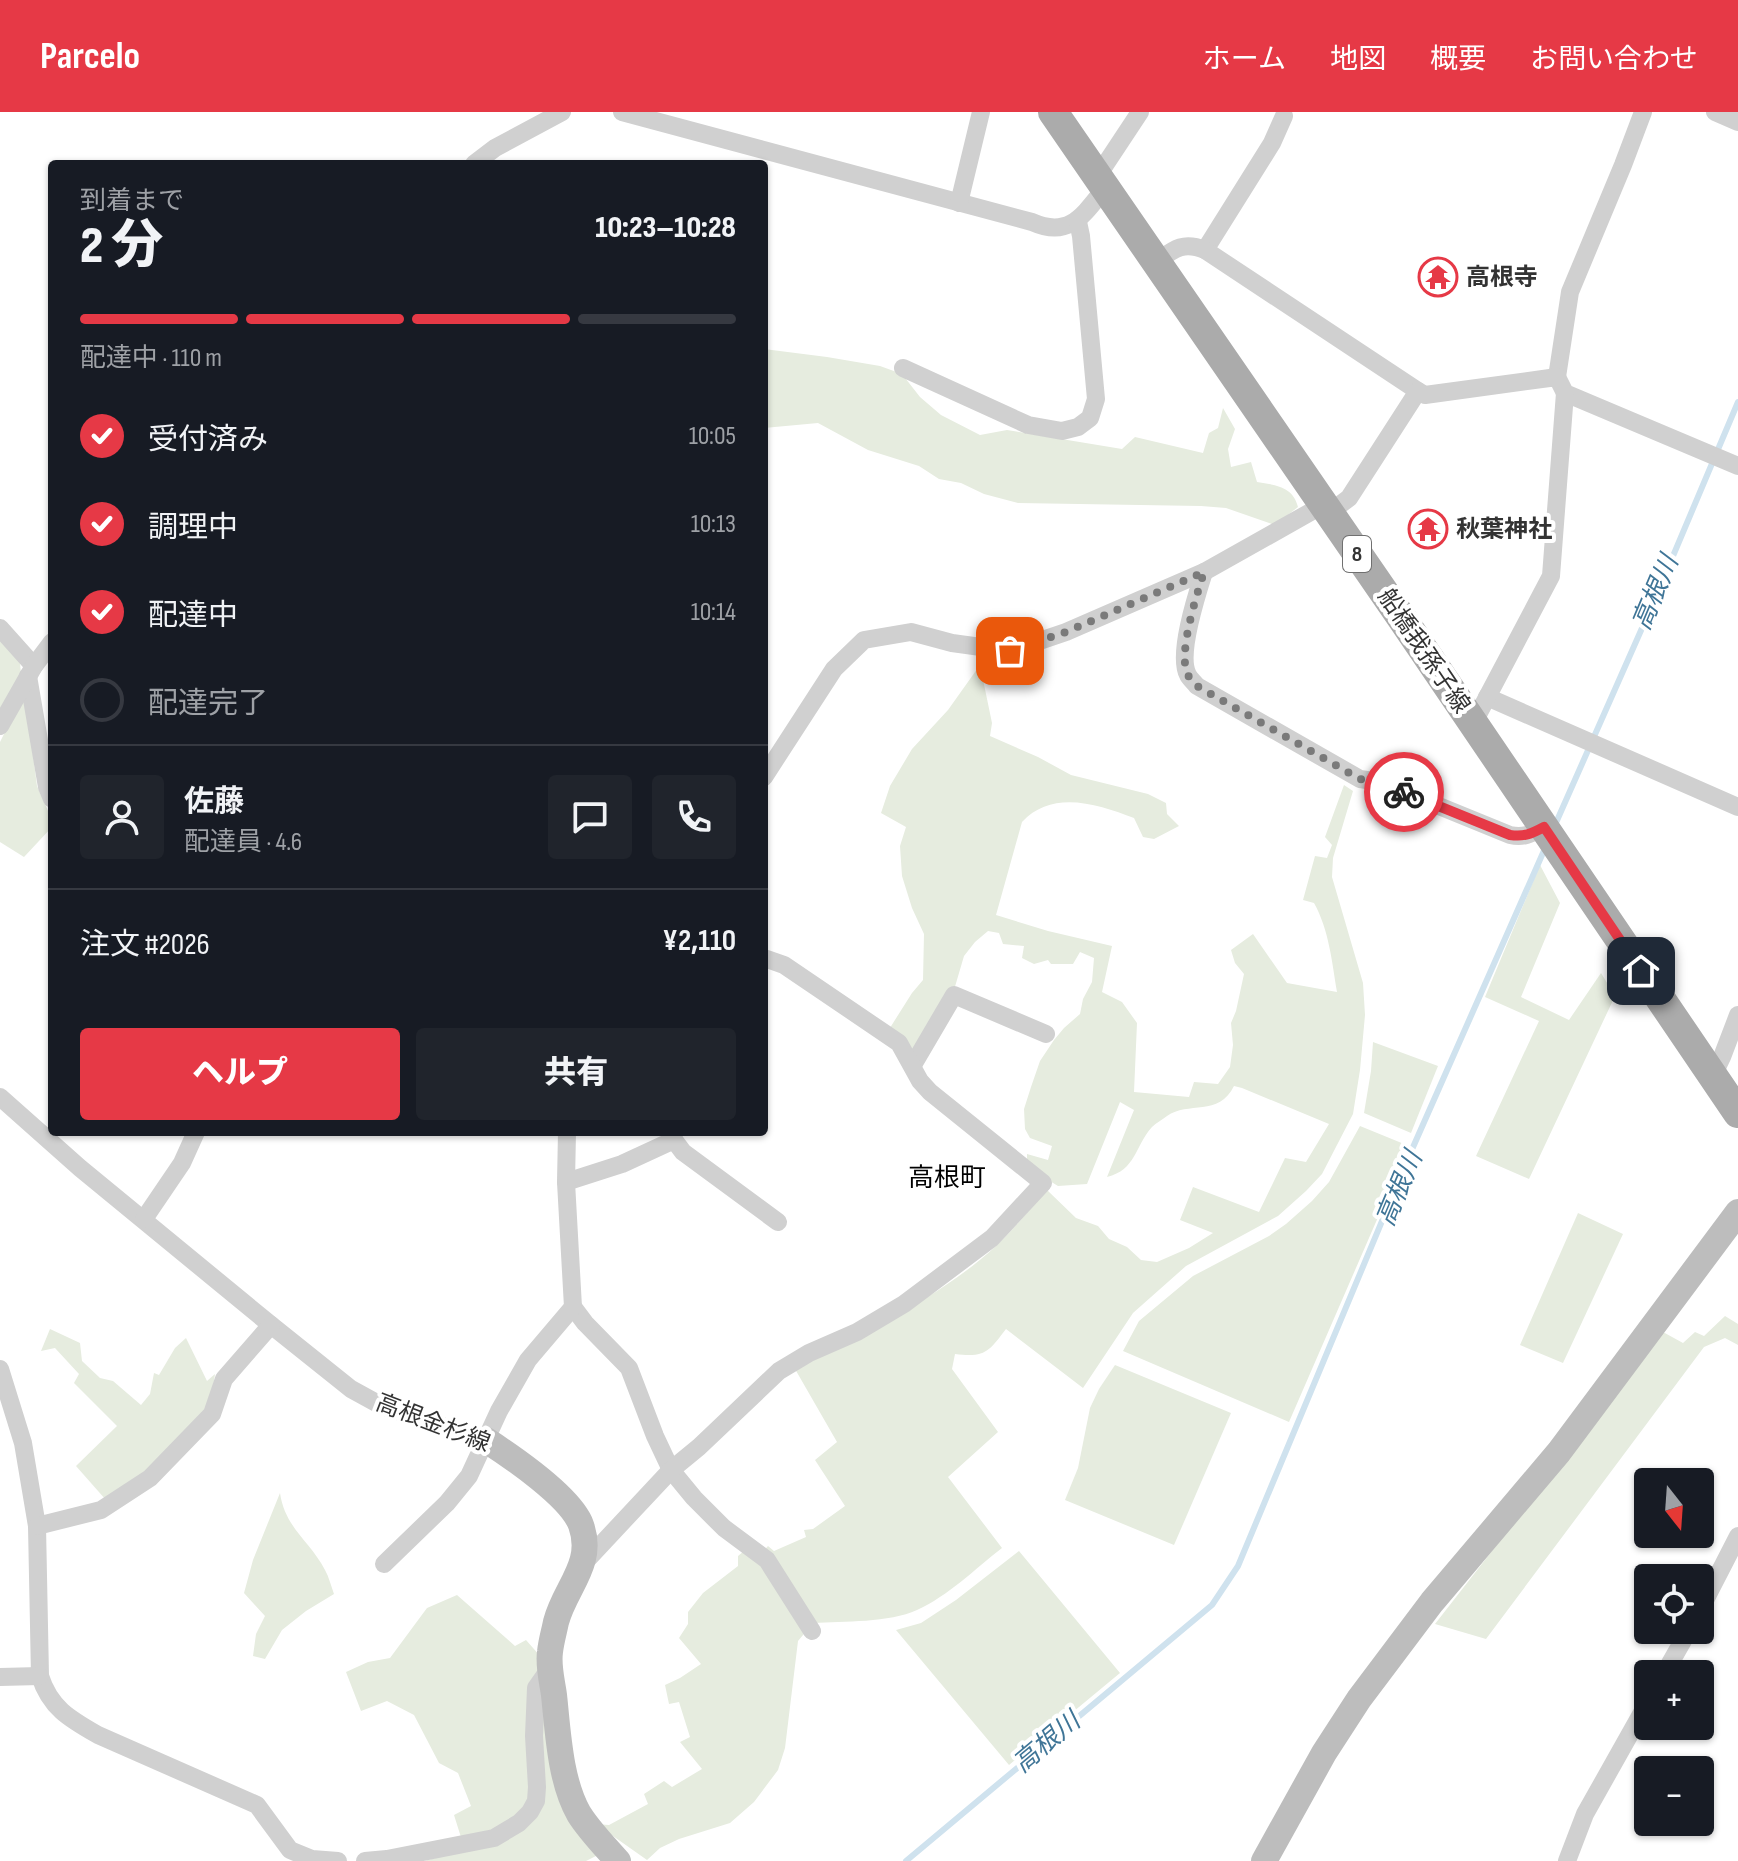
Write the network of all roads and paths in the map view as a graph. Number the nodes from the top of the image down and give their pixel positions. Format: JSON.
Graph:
{"nodes":[{"id":1,"x":562,"y":112,"type":"edge"},
{"id":2,"x":622,"y":112,"type":"edge"},
{"id":3,"x":981,"y":112,"type":"edge"},
{"id":4,"x":1053,"y":112,"type":"edge"},
{"id":5,"x":1140,"y":112,"type":"edge"},
{"id":6,"x":1643,"y":112,"type":"edge"},
{"id":7,"x":1715,"y":112,"type":"edge"},
{"id":8,"x":1284,"y":116,"type":"dead end"},
{"id":9,"x":1738,"y":122,"type":"edge"},
{"id":10,"x":479,"y":160,"type":"edge"},
{"id":11,"x":1101,"y":183,"type":"junction"},
{"id":12,"x":959,"y":203,"type":"junction"},
{"id":13,"x":1078,"y":222,"type":"junction"},
{"id":14,"x":1205,"y":250,"type":"junction"},
{"id":15,"x":1156,"y":262,"type":"junction"},
{"id":16,"x":903,"y":368,"type":"dead end"},
{"id":17,"x":1561,"y":385,"type":"junction"},
{"id":18,"x":1418,"y":391,"type":"junction"},
{"id":19,"x":1738,"y":466,"type":"edge"},
{"id":20,"x":1326,"y":509,"type":"junction"},
{"id":21,"x":1204,"y":572,"type":"junction"},
{"id":22,"x":0,"y":628,"type":"edge"},
{"id":23,"x":48,"y":648,"type":"edge"},
{"id":24,"x":31,"y":671,"type":"junction"},
{"id":25,"x":1487,"y":697,"type":"junction"},
{"id":26,"x":1473,"y":724,"type":"junction"},
{"id":27,"x":0,"y":726,"type":"edge"},
{"id":28,"x":768,"y":771,"type":"edge"},
{"id":29,"x":48,"y":789,"type":"edge"},
{"id":30,"x":1738,"y":807,"type":"edge"},
{"id":31,"x":1544,"y":827,"type":"junction"},
{"id":32,"x":768,"y":959,"type":"edge"},
{"id":33,"x":1738,"y":1015,"type":"edge"},
{"id":34,"x":1046,"y":1034,"type":"dead end"},
{"id":35,"x":913,"y":1065,"type":"junction"},
{"id":36,"x":1713,"y":1076,"type":"junction"},
{"id":37,"x":0,"y":1097,"type":"edge"},
{"id":38,"x":1738,"y":1113,"type":"edge"},
{"id":39,"x":194,"y":1136,"type":"edge"},
{"id":40,"x":567,"y":1136,"type":"edge"},
{"id":41,"x":673,"y":1136,"type":"edge"},
{"id":42,"x":566,"y":1182,"type":"junction"},
{"id":43,"x":1738,"y":1212,"type":"edge"},
{"id":44,"x":144,"y":1219,"type":"junction"},
{"id":45,"x":778,"y":1222,"type":"dead end"},
{"id":46,"x":573,"y":1307,"type":"junction"},
{"id":47,"x":271,"y":1325,"type":"junction"},
{"id":48,"x":0,"y":1369,"type":"edge"},
{"id":49,"x":486,"y":1440,"type":"junction"},
{"id":50,"x":671,"y":1470,"type":"junction"},
{"id":51,"x":37,"y":1526,"type":"junction"},
{"id":52,"x":1738,"y":1536,"type":"edge"},
{"id":53,"x":384,"y":1564,"type":"dead end"},
{"id":54,"x":583,"y":1564,"type":"junction"},
{"id":55,"x":1714,"y":1583,"type":"edge"},
{"id":56,"x":812,"y":1631,"type":"dead end"},
{"id":57,"x":550,"y":1668,"type":"junction"},
{"id":58,"x":40,"y":1676,"type":"junction"},
{"id":59,"x":0,"y":1677,"type":"edge"},
{"id":60,"x":1634,"y":1727,"type":"edge"},
{"id":61,"x":609,"y":1859,"type":"edge"},
{"id":62,"x":338,"y":1861,"type":"edge"},
{"id":63,"x":365,"y":1861,"type":"edge"},
{"id":64,"x":1264,"y":1861,"type":"edge"},
{"id":65,"x":1567,"y":1861,"type":"edge"}],
"edges":[{"from":1,"to":10,"type":"street"},
{"from":2,"to":12,"type":"street"},
{"from":3,"to":12,"type":"street"},
{"from":4,"to":11,"type":"main road","name":"船橋我孫子線","number":"8"},
{"from":5,"to":11,"type":"street"},
{"from":6,"to":17,"type":"street"},
{"from":7,"to":9,"type":"street"},
{"from":8,"to":14,"type":"street"},
{"from":11,"to":13,"type":"street"},
{"from":11,"to":15,"type":"main road","name":"船橋我孫子線","number":"8"},
{"from":12,"to":13,"type":"street"},
{"from":13,"to":16,"type":"street"},
{"from":14,"to":15,"type":"street"},
{"from":14,"to":18,"type":"street"},
{"from":15,"to":20,"type":"main road","name":"船橋我孫子線","number":"8"},
{"from":17,"to":18,"type":"street"},
{"from":17,"to":19,"type":"street"},
{"from":17,"to":25,"type":"street"},
{"from":18,"to":20,"type":"street"},
{"from":20,"to":21,"type":"street"},
{"from":20,"to":26,"type":"main road","name":"船橋我孫子線","number":"8"},
{"from":21,"to":28,"type":"street"},
{"from":21,"to":31,"type":"street"},
{"from":22,"to":24,"type":"street"},
{"from":23,"to":24,"type":"street"},
{"from":24,"to":27,"type":"street"},
{"from":24,"to":29,"type":"street"},
{"from":25,"to":26,"type":"street"},
{"from":25,"to":30,"type":"street"},
{"from":26,"to":31,"type":"main road","name":"船橋我孫子線","number":"8"},
{"from":31,"to":36,"type":"main road","name":"船橋我孫子線","number":"8"},
{"from":32,"to":35,"type":"street"},
{"from":33,"to":36,"type":"street"},
{"from":34,"to":35,"type":"street"},
{"from":35,"to":50,"type":"street"},
{"from":36,"to":38,"type":"main road","name":"船橋我孫子線","number":"8"},
{"from":37,"to":44,"type":"street","name":"高根金杉線"},
{"from":39,"to":44,"type":"street"},
{"from":40,"to":42,"type":"street"},
{"from":41,"to":42,"type":"street"},
{"from":41,"to":45,"type":"street"},
{"from":42,"to":46,"type":"street"},
{"from":43,"to":64,"type":"street"},
{"from":44,"to":47,"type":"street","name":"高根金杉線"},
{"from":46,"to":49,"type":"street"},
{"from":46,"to":50,"type":"street"},
{"from":47,"to":49,"type":"street","name":"高根金杉線"},
{"from":47,"to":51,"type":"street"},
{"from":48,"to":51,"type":"street"},
{"from":49,"to":53,"type":"street"},
{"from":49,"to":54,"type":"street","name":"高根金杉線"},
{"from":50,"to":54,"type":"street"},
{"from":50,"to":56,"type":"street"},
{"from":51,"to":58,"type":"street"},
{"from":52,"to":55,"type":"street"},
{"from":54,"to":57,"type":"street","name":"高根金杉線"},
{"from":57,"to":61,"type":"street","name":"高根金杉線"},
{"from":57,"to":63,"type":"street"},
{"from":58,"to":59,"type":"street"},
{"from":58,"to":62,"type":"street"},
{"from":60,"to":65,"type":"street"}]}
